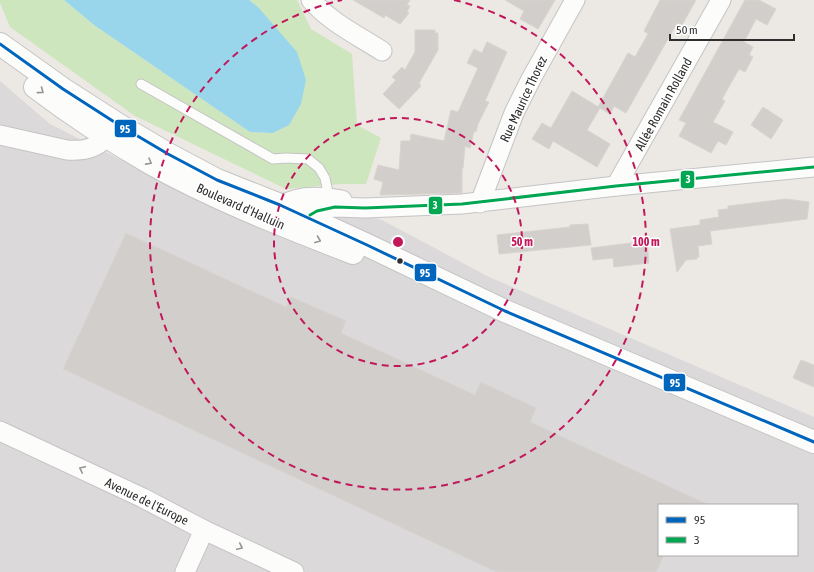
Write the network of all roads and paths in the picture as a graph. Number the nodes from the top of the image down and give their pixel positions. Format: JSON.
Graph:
{"nodes":[{"id":1,"x":311,"y":0,"type":"edge"},
{"id":2,"x":574,"y":0,"type":"edge"},
{"id":3,"x":721,"y":0,"type":"edge"},
{"id":4,"x":0,"y":44,"type":"edge"},
{"id":5,"x":382,"y":50,"type":"dead end"},
{"id":6,"x":0,"y":57,"type":"edge"},
{"id":7,"x":141,"y":84,"type":"dead end"},
{"id":8,"x":113,"y":132,"type":"junction"},
{"id":9,"x":0,"y":135,"type":"edge"},
{"id":10,"x":814,"y":167,"type":"edge"},
{"id":11,"x":616,"y":186,"type":"junction"},
{"id":12,"x":329,"y":198,"type":"junction"},
{"id":13,"x":480,"y":203,"type":"junction"},
{"id":14,"x":385,"y":207,"type":"junction"},
{"id":15,"x":272,"y":211,"type":"junction"},
{"id":16,"x":300,"y":223,"type":"junction"},
{"id":17,"x":0,"y":431,"type":"edge"},
{"id":18,"x":814,"y":442,"type":"edge"},
{"id":19,"x":204,"y":530,"type":"junction"},
{"id":20,"x":185,"y":572,"type":"edge"},
{"id":21,"x":294,"y":572,"type":"edge"}],
"edges":[{"from":1,"to":5,"type":"street"},
{"from":2,"to":13,"type":"street","name":"Rue Maurice Thorez"},
{"from":3,"to":11,"type":"street","name":"Allée Romain Rolland"},
{"from":4,"to":8,"type":"main road","name":"Boulevard d'Halluin"},
{"from":6,"to":8,"type":"main road","name":"Boulevard d'Halluin","one_way":true},
{"from":7,"to":12,"type":"lane"},
{"from":8,"to":9,"type":"street"},
{"from":8,"to":15,"type":"main road","name":"Boulevard d'Halluin"},
{"from":10,"to":11,"type":"street"},
{"from":11,"to":13,"type":"street"},
{"from":12,"to":14,"type":"street"},
{"from":12,"to":15,"type":"street"},
{"from":13,"to":14,"type":"street"},
{"from":14,"to":16,"type":"street"},
{"from":15,"to":16,"type":"main road","name":"Boulevard d'Halluin"},
{"from":16,"to":18,"type":"main road","name":"Boulevard d'Halluin"},
{"from":19,"to":17,"type":"street","name":"Avenue de l'Europe","one_way":true},
{"from":19,"to":20,"type":"street"},
{"from":19,"to":21,"type":"street","name":"Avenue de l'Europe","one_way":true}]}
